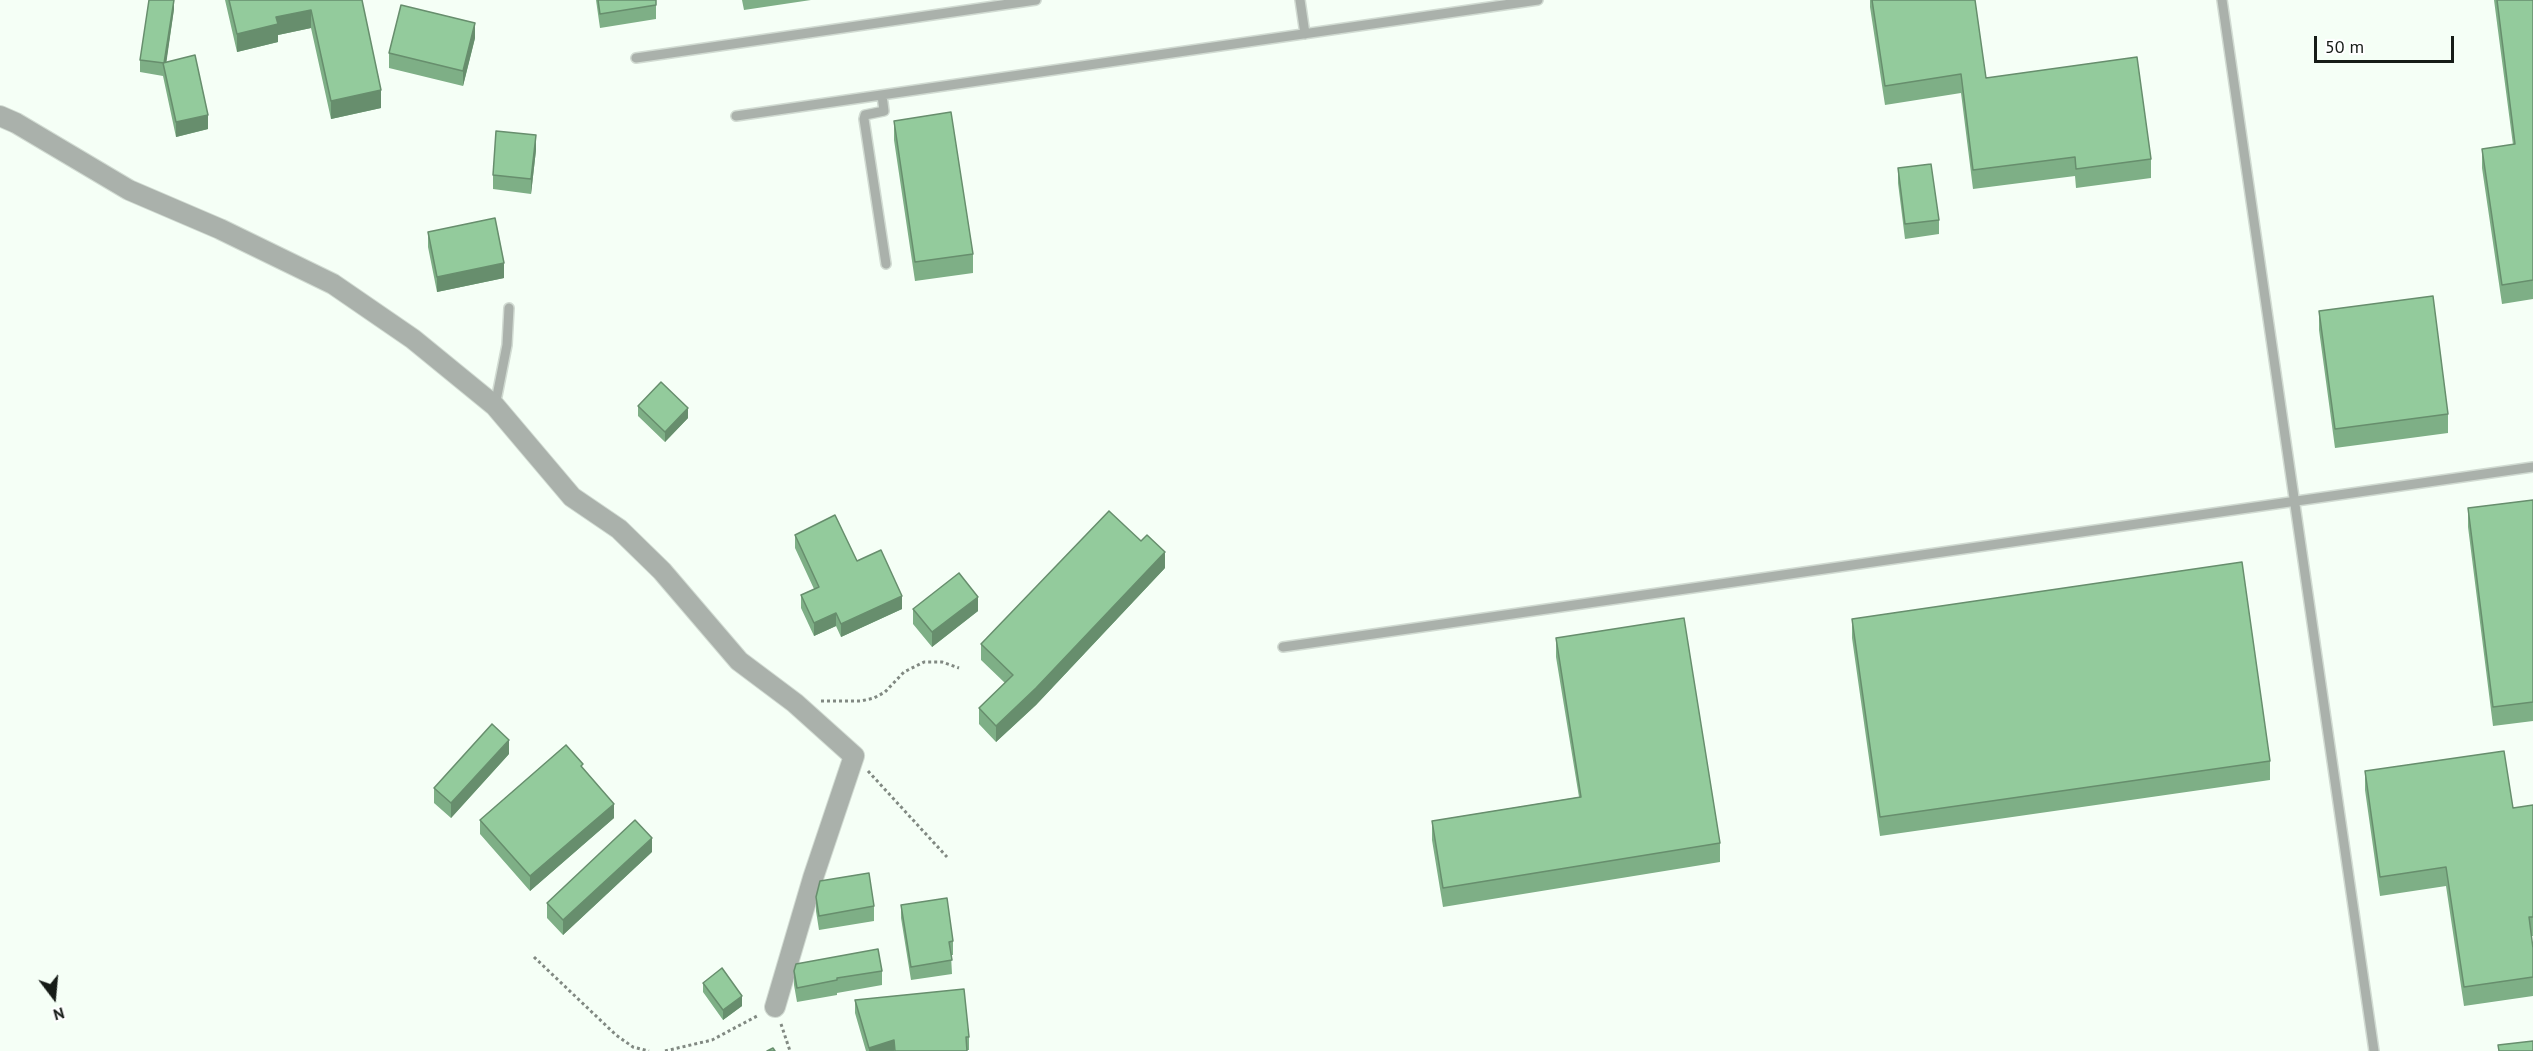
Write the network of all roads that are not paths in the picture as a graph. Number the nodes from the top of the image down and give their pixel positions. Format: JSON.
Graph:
{"nodes":[{"id":1,"x":963,"y":0,"type":"edge"},
{"id":2,"x":1036,"y":0,"type":"edge"},
{"id":3,"x":1300,"y":0,"type":"edge"},
{"id":4,"x":1538,"y":0,"type":"edge"},
{"id":5,"x":2222,"y":0,"type":"edge"},
{"id":6,"x":964,"y":10,"type":"junction"},
{"id":7,"x":1305,"y":34,"type":"junction"},
{"id":8,"x":636,"y":58,"type":"dead end"},
{"id":9,"x":882,"y":95,"type":"junction"},
{"id":10,"x":0,"y":116,"type":"edge"},
{"id":11,"x":736,"y":117,"type":"dead end"},
{"id":12,"x":886,"y":264,"type":"dead end"},
{"id":13,"x":509,"y":308,"type":"dead end"},
{"id":14,"x":495,"y":406,"type":"junction"},
{"id":15,"x":2533,"y":467,"type":"edge"},
{"id":16,"x":2294,"y":502,"type":"junction"},
{"id":17,"x":1282,"y":647,"type":"dead end"},
{"id":18,"x":775,"y":1007,"type":"road end"},
{"id":19,"x":2374,"y":1051,"type":"edge"}],
"edges":[{"from":1,"to":6,"type":"lane"},
{"from":2,"to":6,"type":"lane"},
{"from":3,"to":7,"type":"lane"},
{"from":4,"to":7,"type":"lane"},
{"from":5,"to":16,"type":"lane"},
{"from":6,"to":8,"type":"lane"},
{"from":7,"to":9,"type":"lane"},
{"from":9,"to":11,"type":"lane"},
{"from":9,"to":12,"type":"lane"},
{"from":10,"to":14,"type":"street"},
{"from":13,"to":14,"type":"lane"},
{"from":14,"to":18,"type":"street"},
{"from":15,"to":16,"type":"lane"},
{"from":16,"to":17,"type":"lane"},
{"from":16,"to":19,"type":"lane"}]}
